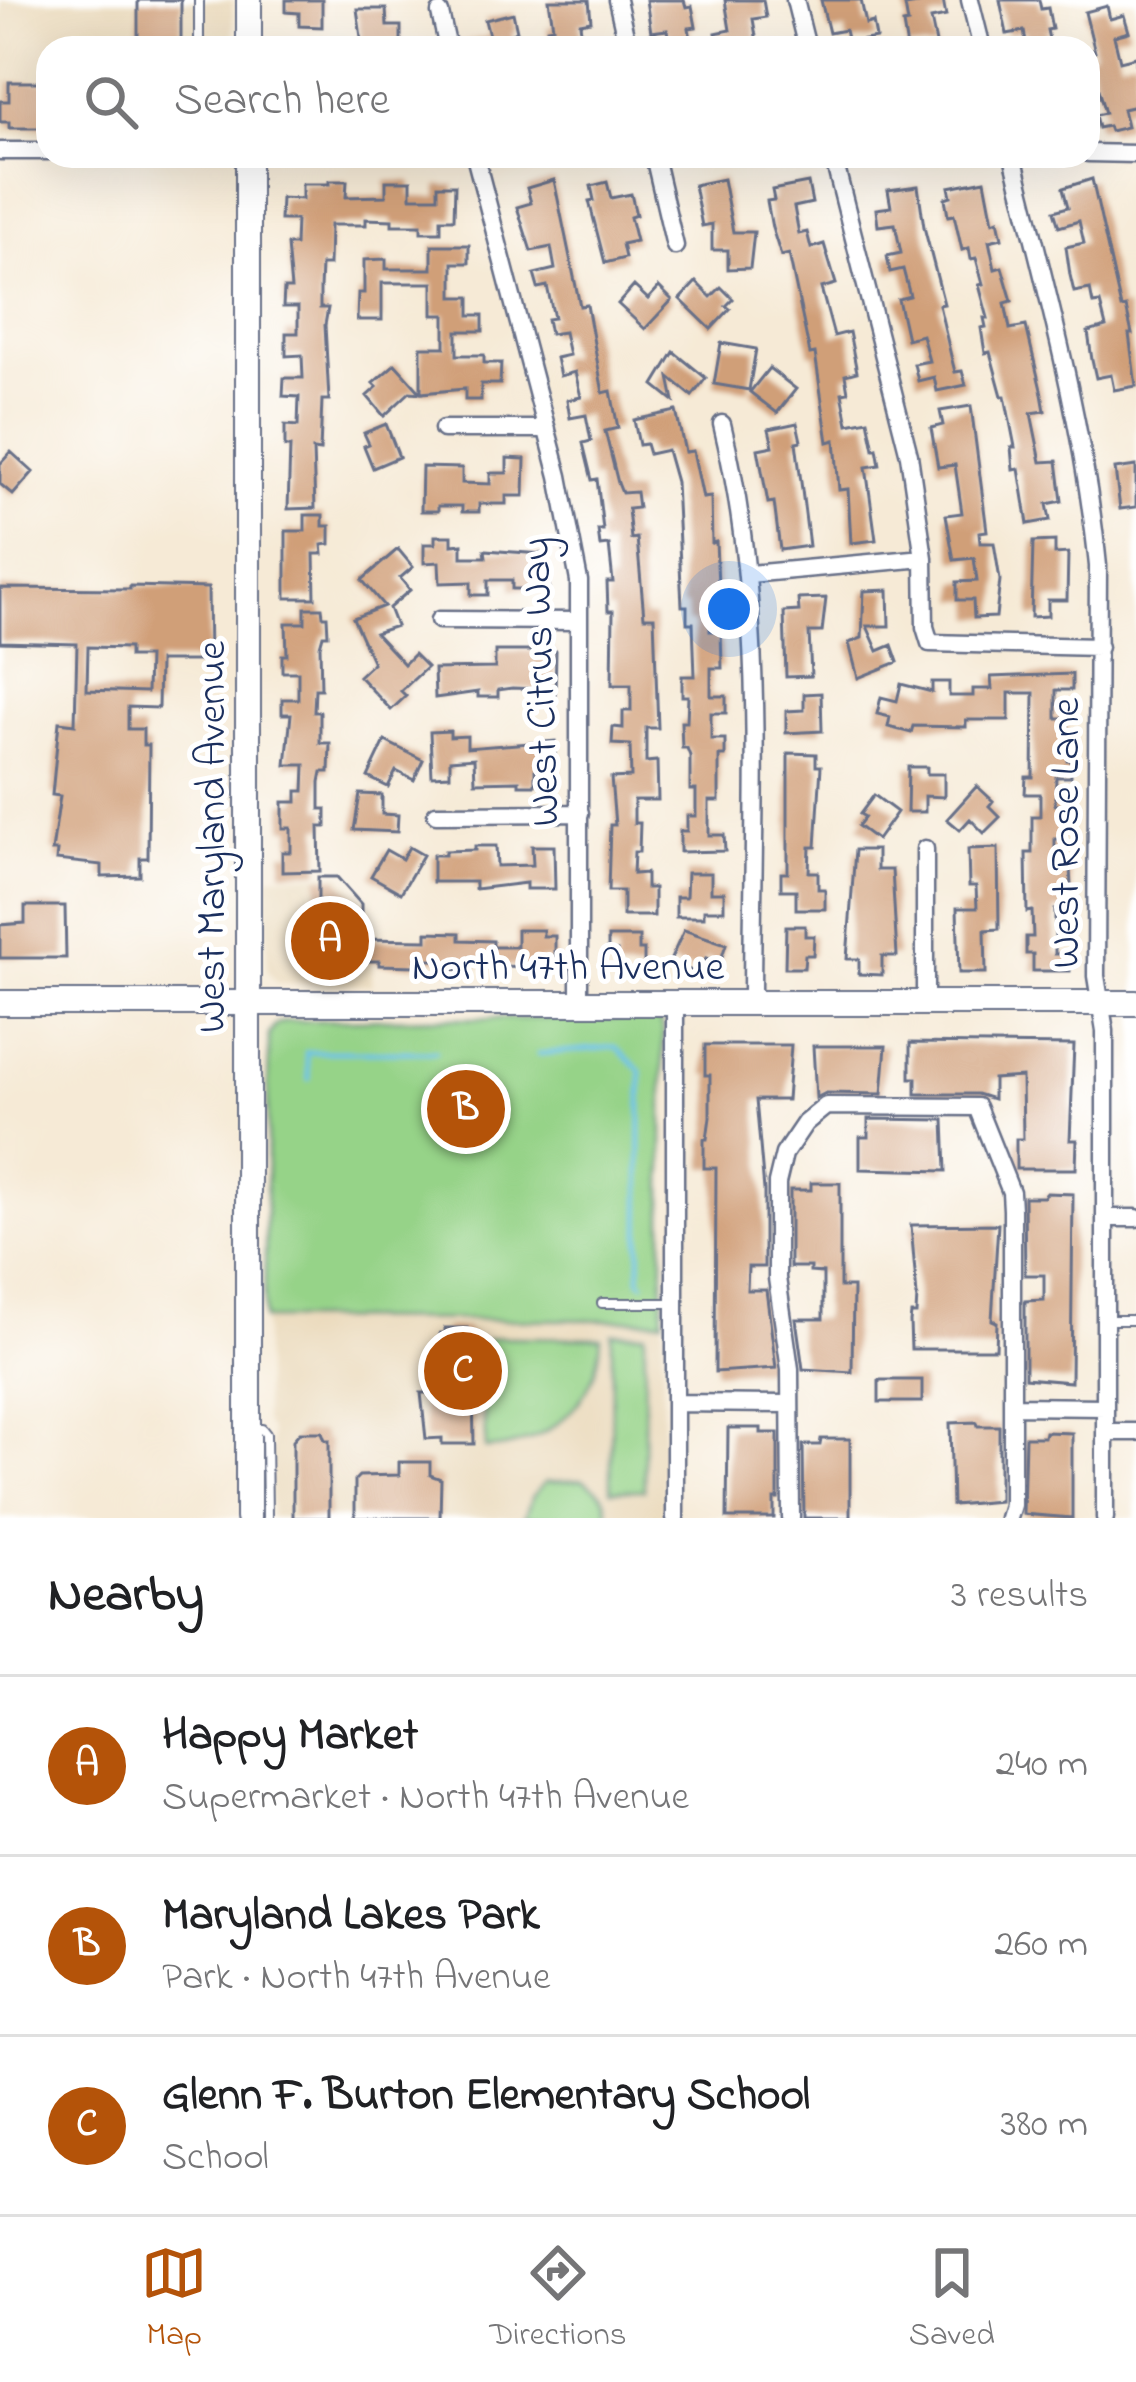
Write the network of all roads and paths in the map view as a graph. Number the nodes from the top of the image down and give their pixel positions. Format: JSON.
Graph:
{"nodes":[{"id":1,"x":199,"y":0,"type":"edge"},
{"id":2,"x":249,"y":0,"type":"edge"},
{"id":3,"x":617,"y":0,"type":"edge"},
{"id":4,"x":794,"y":0,"type":"edge"},
{"id":5,"x":970,"y":0,"type":"edge"},
{"id":6,"x":440,"y":14,"type":"dead end"},
{"id":7,"x":199,"y":36,"type":"edge"},
{"id":8,"x":249,"y":36,"type":"edge"},
{"id":9,"x":445,"y":36,"type":"edge"},
{"id":10,"x":625,"y":36,"type":"edge"},
{"id":11,"x":803,"y":36,"type":"edge"},
{"id":12,"x":979,"y":36,"type":"edge"},
{"id":13,"x":0,"y":151,"type":"edge"},
{"id":14,"x":36,"y":151,"type":"edge"},
{"id":15,"x":1100,"y":154,"type":"edge"},
{"id":16,"x":1136,"y":154,"type":"edge"},
{"id":17,"x":248,"y":168,"type":"edge"},
{"id":18,"x":478,"y":168,"type":"edge"},
{"id":19,"x":657,"y":168,"type":"edge"},
{"id":20,"x":836,"y":168,"type":"edge"},
{"id":21,"x":1016,"y":168,"type":"edge"},
{"id":22,"x":674,"y":246,"type":"dead end"},
{"id":23,"x":722,"y":424,"type":"dead end"},
{"id":24,"x":443,"y":429,"type":"dead end"},
{"id":25,"x":547,"y":429,"type":"junction"},
{"id":26,"x":924,"y":558,"type":"junction"},
{"id":27,"x":749,"y":574,"type":"junction"},
{"id":28,"x":439,"y":620,"type":"dead end"},
{"id":29,"x":579,"y":621,"type":"junction"},
{"id":30,"x":1099,"y":647,"type":"junction"},
{"id":31,"x":580,"y":813,"type":"junction"},
{"id":32,"x":436,"y":814,"type":"dead end"},
{"id":33,"x":925,"y":849,"type":"dead end"},
{"id":34,"x":248,"y":1002,"type":"junction"},
{"id":35,"x":579,"y":1002,"type":"junction"},
{"id":36,"x":0,"y":1003,"type":"edge"},
{"id":37,"x":675,"y":1003,"type":"junction"},
{"id":38,"x":1103,"y":1003,"type":"junction"},
{"id":39,"x":1136,"y":1003,"type":"edge"},
{"id":40,"x":752,"y":1004,"type":"junction"},
{"id":41,"x":926,"y":1004,"type":"junction"},
{"id":42,"x":1105,"y":1218,"type":"junction"},
{"id":43,"x":1136,"y":1218,"type":"edge"},
{"id":44,"x":602,"y":1303,"type":"dead end"},
{"id":45,"x":675,"y":1303,"type":"junction"},
{"id":46,"x":1105,"y":1320,"type":"junction"},
{"id":47,"x":1136,"y":1320,"type":"edge"},
{"id":48,"x":675,"y":1403,"type":"junction"},
{"id":49,"x":790,"y":1404,"type":"junction"},
{"id":50,"x":1013,"y":1406,"type":"junction"},
{"id":51,"x":1105,"y":1407,"type":"junction"},
{"id":52,"x":248,"y":1429,"type":"junction"},
{"id":53,"x":1106,"y":1432,"type":"junction"},
{"id":54,"x":1136,"y":1432,"type":"edge"},
{"id":55,"x":248,"y":1518,"type":"edge"},
{"id":56,"x":267,"y":1518,"type":"edge"},
{"id":57,"x":675,"y":1518,"type":"edge"},
{"id":58,"x":791,"y":1518,"type":"edge"},
{"id":59,"x":1008,"y":1518,"type":"edge"},
{"id":60,"x":1105,"y":1518,"type":"edge"}],
"edges":[{"from":1,"to":7,"type":"lane"},
{"from":2,"to":8,"type":"street"},
{"from":3,"to":10,"type":"street"},
{"from":4,"to":11,"type":"street"},
{"from":5,"to":12,"type":"street"},
{"from":6,"to":9,"type":"street"},
{"from":13,"to":14,"type":"street"},
{"from":15,"to":16,"type":"street"},
{"from":17,"to":34,"type":"street","name":"West Maryland Avenue"},
{"from":18,"to":25,"type":"street","name":"West Citrus Way"},
{"from":19,"to":22,"type":"street"},
{"from":20,"to":26,"type":"street"},
{"from":21,"to":30,"type":"street","name":"West Rose Lane"},
{"from":23,"to":27,"type":"street"},
{"from":24,"to":25,"type":"street"},
{"from":25,"to":29,"type":"street","name":"West Citrus Way"},
{"from":26,"to":27,"type":"street"},
{"from":26,"to":30,"type":"street"},
{"from":27,"to":40,"type":"street"},
{"from":28,"to":29,"type":"street"},
{"from":29,"to":31,"type":"street","name":"West Citrus Way"},
{"from":30,"to":38,"type":"street","name":"West Rose Lane"},
{"from":31,"to":32,"type":"street"},
{"from":31,"to":35,"type":"street","name":"West Citrus Way"},
{"from":33,"to":41,"type":"street"},
{"from":34,"to":35,"type":"street","name":"North 47th Avenue"},
{"from":34,"to":36,"type":"street","name":"North 47th Avenue"},
{"from":34,"to":52,"type":"street","name":"West Maryland Avenue"},
{"from":35,"to":37,"type":"street","name":"North 47th Avenue"},
{"from":37,"to":40,"type":"street","name":"North 47th Avenue"},
{"from":37,"to":45,"type":"street"},
{"from":38,"to":39,"type":"street","name":"North 47th Avenue"},
{"from":38,"to":41,"type":"street","name":"North 47th Avenue"},
{"from":38,"to":42,"type":"street","name":"West Rose Lane"},
{"from":40,"to":41,"type":"street","name":"North 47th Avenue"},
{"from":42,"to":43,"type":"street"},
{"from":42,"to":46,"type":"street","name":"West Rose Lane"},
{"from":44,"to":45,"type":"lane"},
{"from":45,"to":48,"type":"street"},
{"from":46,"to":47,"type":"lane"},
{"from":46,"to":51,"type":"street","name":"West Rose Lane"},
{"from":48,"to":49,"type":"street"},
{"from":48,"to":57,"type":"street"},
{"from":49,"to":50,"type":"street"},
{"from":49,"to":58,"type":"street"},
{"from":50,"to":51,"type":"street"},
{"from":50,"to":59,"type":"street"},
{"from":51,"to":53,"type":"street","name":"West Rose Lane"},
{"from":52,"to":55,"type":"street","name":"West Maryland Avenue"},
{"from":52,"to":56,"type":"lane"},
{"from":53,"to":54,"type":"street"},
{"from":53,"to":60,"type":"street","name":"West Rose Lane"}]}
